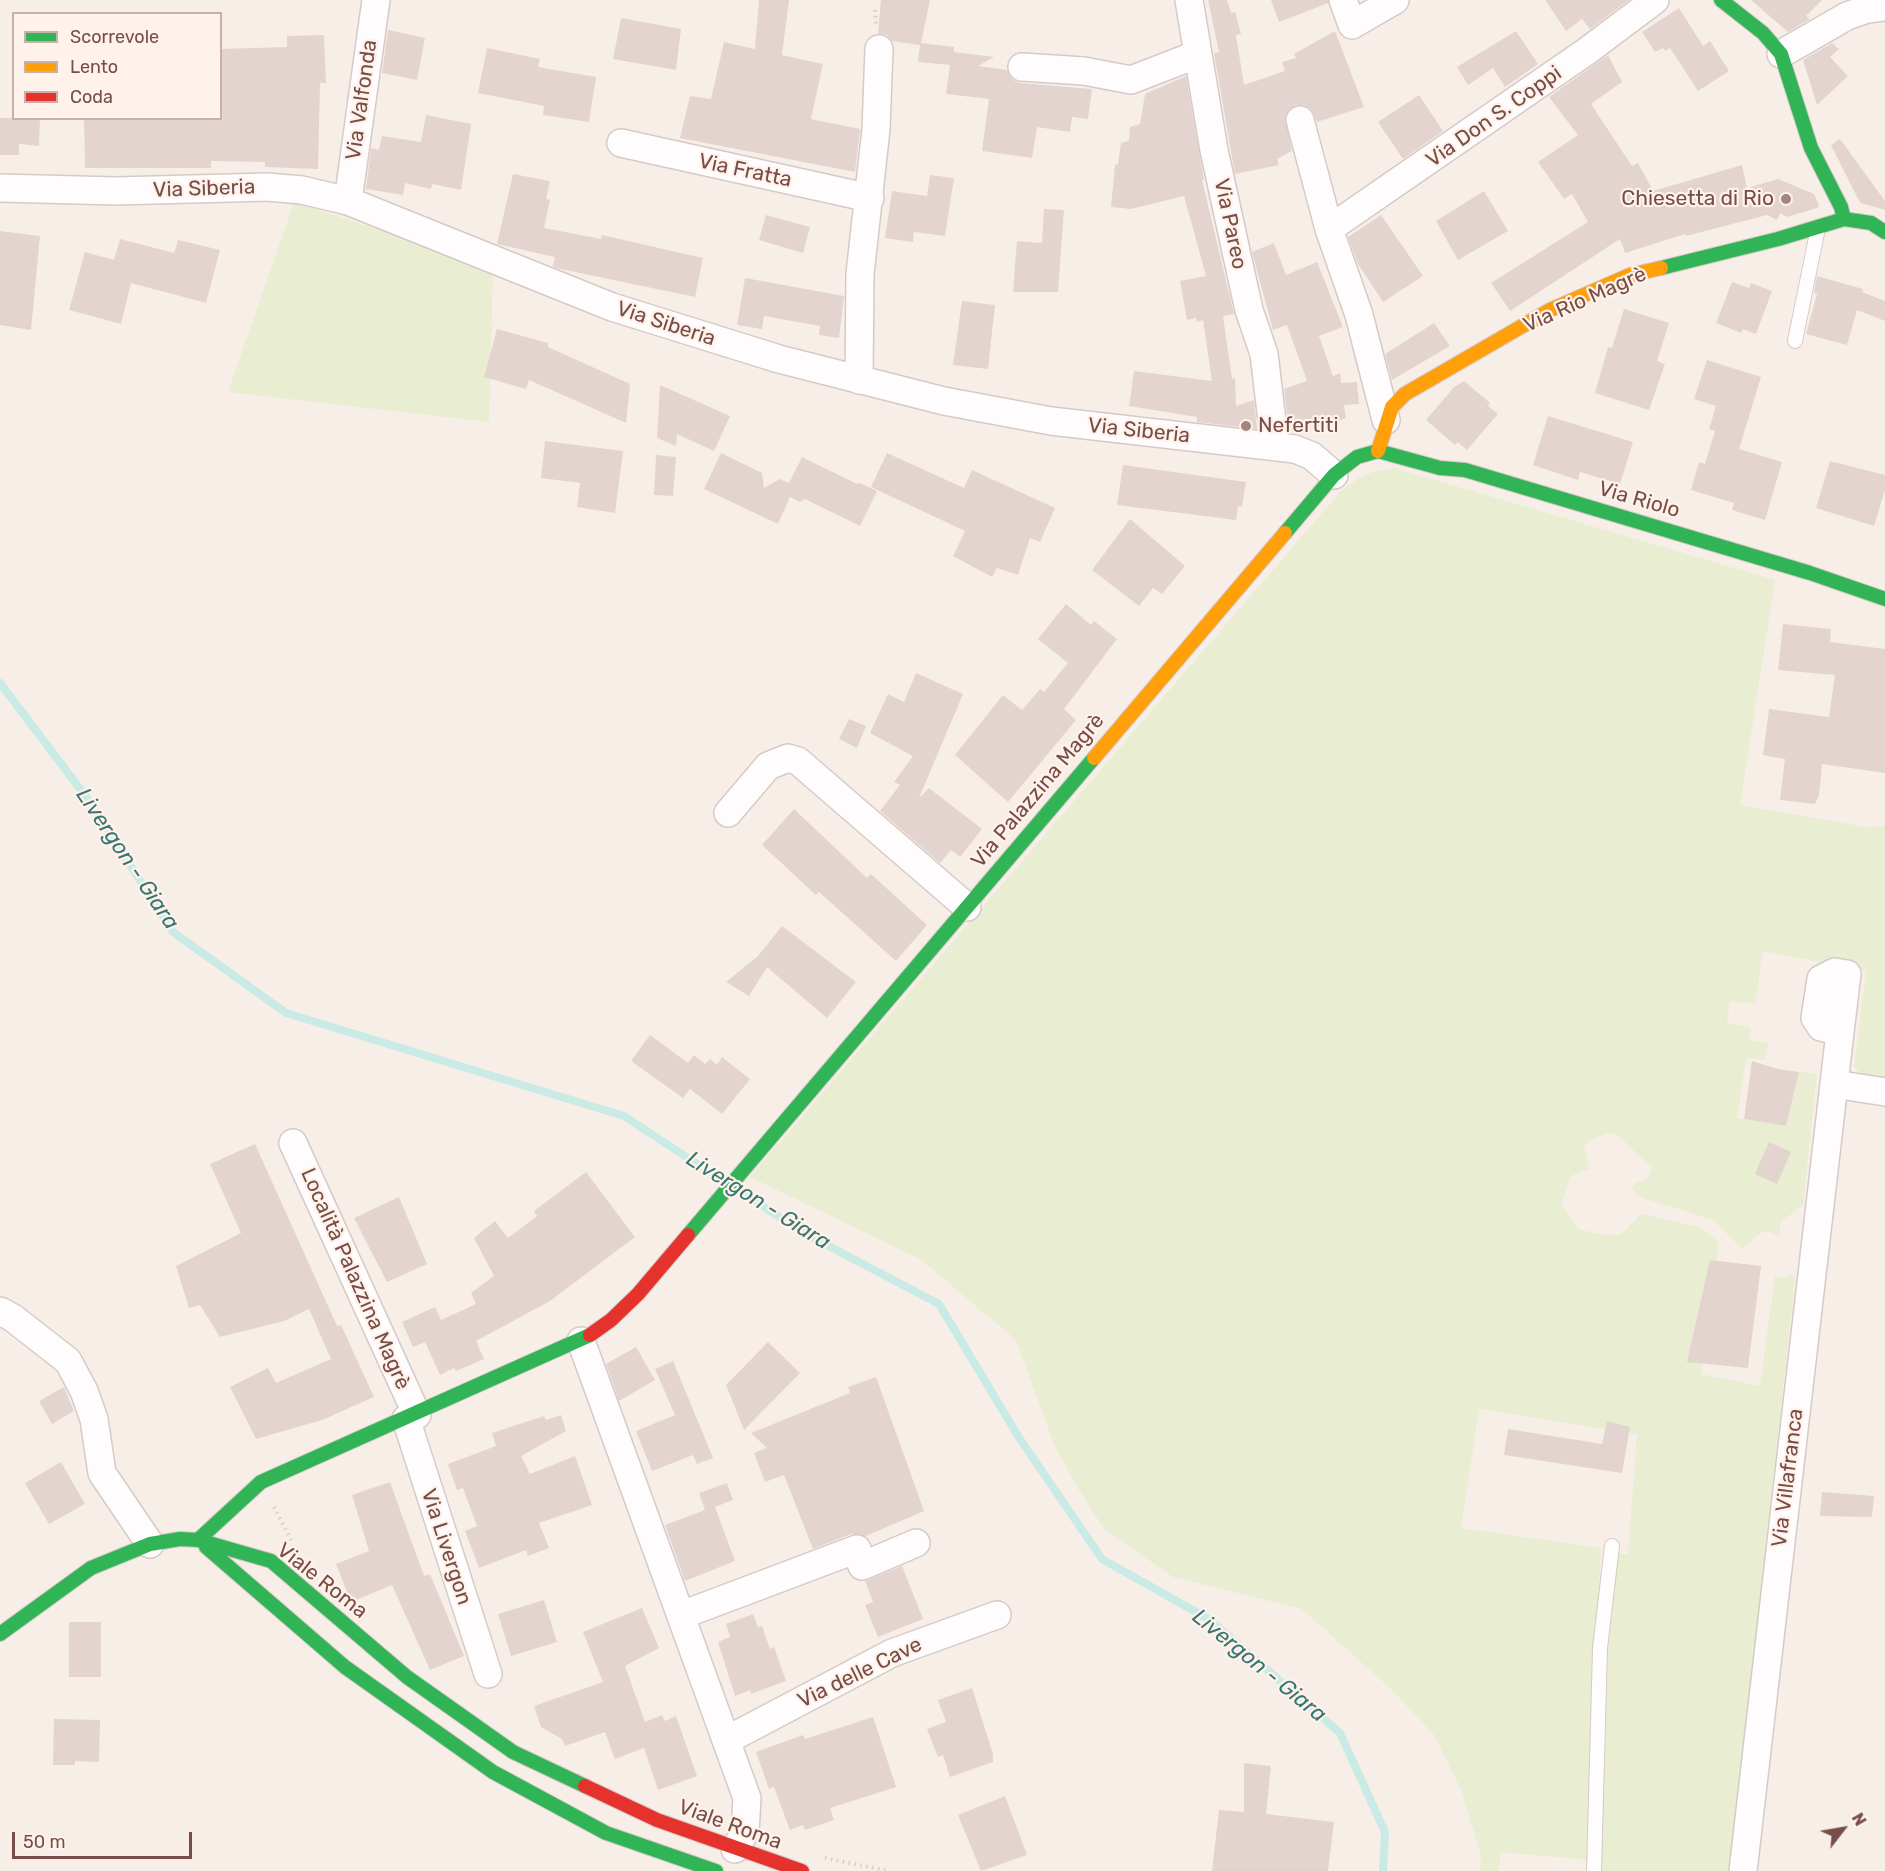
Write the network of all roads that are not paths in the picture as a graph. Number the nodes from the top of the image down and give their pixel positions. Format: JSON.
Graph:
{"nodes":[{"id":1,"x":376,"y":0,"type":"edge"},
{"id":2,"x":1189,"y":0,"type":"edge"},
{"id":3,"x":1343,"y":0,"type":"edge"},
{"id":4,"x":1395,"y":0,"type":"edge"},
{"id":5,"x":1655,"y":0,"type":"edge"},
{"id":6,"x":1721,"y":0,"type":"edge"},
{"id":7,"x":1883,"y":4,"type":"edge"},
{"id":8,"x":879,"y":50,"type":"dead end"},
{"id":9,"x":1198,"y":54,"type":"junction"},
{"id":10,"x":1781,"y":54,"type":"junction"},
{"id":11,"x":1022,"y":67,"type":"dead end"},
{"id":12,"x":1300,"y":120,"type":"dead end"},
{"id":13,"x":621,"y":143,"type":"dead end"},
{"id":14,"x":0,"y":188,"type":"edge"},
{"id":15,"x":870,"y":198,"type":"junction"},
{"id":16,"x":348,"y":201,"type":"junction"},
{"id":17,"x":1844,"y":219,"type":"junction"},
{"id":18,"x":1818,"y":228,"type":"junction"},
{"id":19,"x":1329,"y":230,"type":"junction"},
{"id":20,"x":1885,"y":232,"type":"edge"},
{"id":21,"x":1795,"y":341,"type":"dead end"},
{"id":22,"x":859,"y":380,"type":"junction"},
{"id":23,"x":1386,"y":420,"type":"junction"},
{"id":24,"x":1275,"y":446,"type":"junction"},
{"id":25,"x":1378,"y":451,"type":"junction"},
{"id":26,"x":1334,"y":475,"type":"junction"},
{"id":27,"x":1885,"y":599,"type":"edge"},
{"id":28,"x":728,"y":813,"type":"dead end"},
{"id":29,"x":967,"y":907,"type":"junction"},
{"id":30,"x":1840,"y":1032,"type":"dead end"},
{"id":31,"x":1834,"y":1084,"type":"junction"},
{"id":32,"x":1885,"y":1092,"type":"edge"},
{"id":33,"x":293,"y":1143,"type":"dead end"},
{"id":34,"x":740,"y":1173,"type":"joint"},
{"id":35,"x":0,"y":1311,"type":"edge"},
{"id":36,"x":581,"y":1341,"type":"junction"},
{"id":37,"x":411,"y":1417,"type":"junction"},
{"id":38,"x":198,"y":1539,"type":"junction"},
{"id":39,"x":916,"y":1543,"type":"dead end"},
{"id":40,"x":150,"y":1544,"type":"junction"},
{"id":41,"x":1612,"y":1546,"type":"dead end"},
{"id":42,"x":682,"y":1615,"type":"junction"},
{"id":43,"x":997,"y":1616,"type":"dead end"},
{"id":44,"x":0,"y":1634,"type":"edge"},
{"id":45,"x":488,"y":1674,"type":"dead end"},
{"id":46,"x":727,"y":1740,"type":"junction"},
{"id":47,"x":735,"y":1849,"type":"junction"},
{"id":48,"x":716,"y":1871,"type":"edge"},
{"id":49,"x":802,"y":1871,"type":"edge"},
{"id":50,"x":1594,"y":1871,"type":"edge"},
{"id":51,"x":1743,"y":1871,"type":"edge"}],
"edges":[{"from":1,"to":16,"type":"street","name":"Via Valfonda"},
{"from":2,"to":9,"type":"street","name":"Via Pareo"},
{"from":3,"to":4,"type":"street"},
{"from":5,"to":19,"type":"street","name":"Via Don S. Coppi"},
{"from":6,"to":10,"type":"street"},
{"from":7,"to":10,"type":"street"},
{"from":8,"to":15,"type":"street"},
{"from":9,"to":11,"type":"street"},
{"from":9,"to":24,"type":"street","name":"Via Pareo"},
{"from":10,"to":17,"type":"street"},
{"from":12,"to":19,"type":"street","name":"Via Rio Magrè"},
{"from":13,"to":15,"type":"street","name":"Via Fratta"},
{"from":14,"to":16,"type":"street","name":"Via Siberia"},
{"from":15,"to":22,"type":"street"},
{"from":16,"to":22,"type":"street","name":"Via Siberia"},
{"from":17,"to":18,"type":"street","name":"Via Rio Magrè"},
{"from":17,"to":20,"type":"street"},
{"from":18,"to":21,"type":"lane"},
{"from":18,"to":23,"type":"street","name":"Via Rio Magrè"},
{"from":19,"to":23,"type":"street","name":"Via Rio Magrè"},
{"from":22,"to":24,"type":"street","name":"Via Siberia"},
{"from":23,"to":25,"type":"street","name":"Via Rio Magrè"},
{"from":24,"to":26,"type":"street","name":"Via Siberia"},
{"from":25,"to":26,"type":"street","name":"Via Palazzina Magrè"},
{"from":25,"to":27,"type":"street","name":"Via Riolo"},
{"from":26,"to":29,"type":"street","name":"Via Palazzina Magrè"},
{"from":28,"to":29,"type":"street"},
{"from":29,"to":34,"type":"street","name":"Via Palazzina Magrè"},
{"from":30,"to":31,"type":"street","name":"Via Villafranca"},
{"from":31,"to":32,"type":"street"},
{"from":31,"to":51,"type":"street","name":"Via Villafranca"},
{"from":33,"to":37,"type":"street","name":"Località Palazzina Magrè"},
{"from":34,"to":36,"type":"street","name":"Località Palazzina Magrè"},
{"from":35,"to":40,"type":"street"},
{"from":36,"to":37,"type":"street","name":"Località Palazzina Magrè"},
{"from":36,"to":42,"type":"street"},
{"from":37,"to":38,"type":"street","name":"Località Palazzina Magrè"},
{"from":37,"to":45,"type":"street","name":"Via Livergon"},
{"from":38,"to":40,"type":"street"},
{"from":38,"to":47,"type":"street","name":"Viale Roma"},
{"from":38,"to":48,"type":"street"},
{"from":39,"to":42,"type":"street"},
{"from":40,"to":44,"type":"street"},
{"from":41,"to":50,"type":"lane"},
{"from":42,"to":46,"type":"street"},
{"from":43,"to":46,"type":"street","name":"Via delle Cave"},
{"from":46,"to":47,"type":"street"},
{"from":47,"to":49,"type":"street","name":"Viale Roma"}]}
